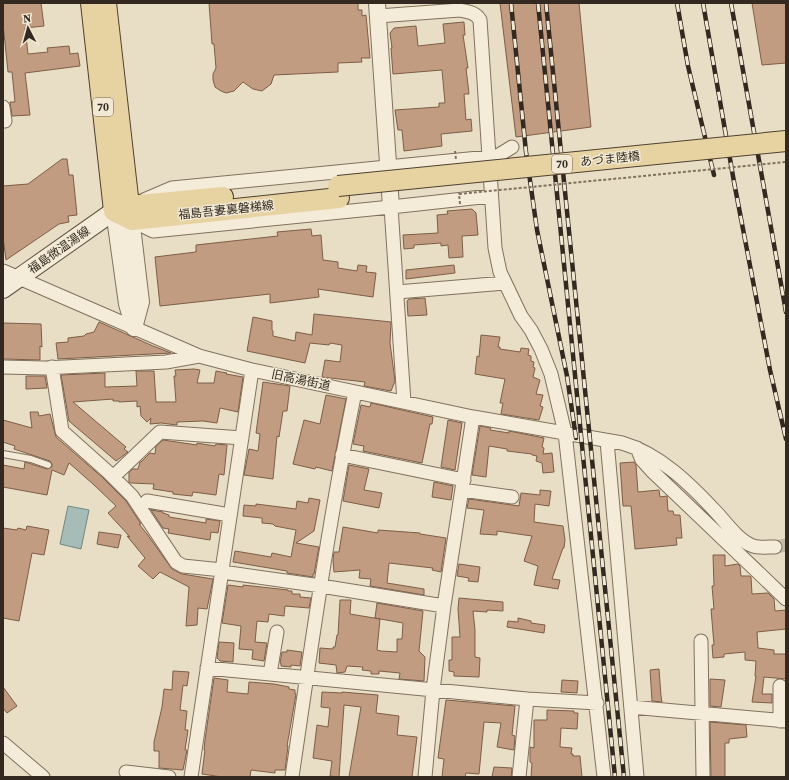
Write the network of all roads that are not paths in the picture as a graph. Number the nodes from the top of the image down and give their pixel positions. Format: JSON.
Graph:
{"nodes":[{"id":1,"x":91,"y":3,"type":"edge"},
{"id":2,"x":106,"y":3,"type":"edge"},
{"id":3,"x":378,"y":10,"type":"edge"},
{"id":4,"x":3,"y":107,"type":"edge"},
{"id":5,"x":3,"y":121,"type":"edge"},
{"id":6,"x":786,"y":141,"type":"edge"},
{"id":7,"x":512,"y":147,"type":"dead end"},
{"id":8,"x":786,"y":154,"type":"edge"},
{"id":9,"x":489,"y":157,"type":"junction"},
{"id":10,"x":389,"y":166,"type":"junction"},
{"id":11,"x":338,"y":192,"type":"junction"},
{"id":12,"x":491,"y":196,"type":"junction"},
{"id":13,"x":391,"y":207,"type":"junction"},
{"id":14,"x":125,"y":212,"type":"junction"},
{"id":15,"x":11,"y":274,"type":"edge"},
{"id":16,"x":505,"y":283,"type":"junction"},
{"id":17,"x":3,"y":289,"type":"edge"},
{"id":18,"x":397,"y":292,"type":"junction"},
{"id":19,"x":134,"y":328,"type":"junction"},
{"id":20,"x":199,"y":356,"type":"junction"},
{"id":21,"x":3,"y":367,"type":"edge"},
{"id":22,"x":52,"y":367,"type":"junction"},
{"id":23,"x":252,"y":370,"type":"junction"},
{"id":24,"x":355,"y":392,"type":"junction"},
{"id":25,"x":404,"y":402,"type":"junction"},
{"id":26,"x":474,"y":417,"type":"junction"},
{"id":27,"x":565,"y":433,"type":"junction"},
{"id":28,"x":242,"y":438,"type":"junction"},
{"id":29,"x":607,"y":440,"type":"junction"},
{"id":30,"x":637,"y":448,"type":"junction"},
{"id":31,"x":3,"y":454,"type":"edge"},
{"id":32,"x":342,"y":455,"type":"junction"},
{"id":33,"x":48,"y":465,"type":"dead end"},
{"id":34,"x":113,"y":478,"type":"junction"},
{"id":35,"x":463,"y":485,"type":"junction"},
{"id":36,"x":512,"y":497,"type":"dead end"},
{"id":37,"x":147,"y":501,"type":"dead end"},
{"id":38,"x":230,"y":515,"type":"junction"},
{"id":39,"x":775,"y":547,"type":"tunnel mouth"},
{"id":40,"x":222,"y":571,"type":"junction"},
{"id":41,"x":321,"y":586,"type":"junction"},
{"id":42,"x":786,"y":599,"type":"edge"},
{"id":43,"x":444,"y":606,"type":"junction"},
{"id":44,"x":277,"y":632,"type":"dead end"},
{"id":45,"x":701,"y":641,"type":"dead end"},
{"id":46,"x":207,"y":668,"type":"junction"},
{"id":47,"x":270,"y":674,"type":"junction"},
{"id":48,"x":307,"y":678,"type":"junction"},
{"id":49,"x":780,"y":686,"type":"dead end"},
{"id":50,"x":433,"y":690,"type":"junction"},
{"id":51,"x":527,"y":699,"type":"junction"},
{"id":52,"x":597,"y":703,"type":"junction"},
{"id":53,"x":631,"y":707,"type":"junction"},
{"id":54,"x":702,"y":714,"type":"junction"},
{"id":55,"x":783,"y":721,"type":"edge"},
{"id":56,"x":3,"y":743,"type":"edge"},
{"id":57,"x":126,"y":772,"type":"dead end"},
{"id":58,"x":44,"y":777,"type":"edge"},
{"id":59,"x":169,"y":777,"type":"edge"},
{"id":60,"x":191,"y":777,"type":"edge"},
{"id":61,"x":292,"y":777,"type":"edge"},
{"id":62,"x":425,"y":777,"type":"edge"},
{"id":63,"x":519,"y":777,"type":"edge"},
{"id":64,"x":604,"y":777,"type":"edge"},
{"id":65,"x":638,"y":777,"type":"edge"},
{"id":66,"x":703,"y":777,"type":"edge"}],
"edges":[{"from":1,"to":14,"type":"main road","number":"70"},
{"from":2,"to":14,"type":"main road","number":"70"},
{"from":3,"to":9,"type":"street"},
{"from":3,"to":10,"type":"street"},
{"from":4,"to":5,"type":"street"},
{"from":6,"to":11,"type":"main road","name":"あづま陸橋","number":"70","bridge":true},
{"from":7,"to":9,"type":"street"},
{"from":8,"to":11,"type":"main road","name":"あづま陸橋","number":"70"},
{"from":9,"to":10,"type":"street"},
{"from":9,"to":12,"type":"street"},
{"from":10,"to":13,"type":"street"},
{"from":10,"to":14,"type":"street"},
{"from":11,"to":14,"type":"main road","name":"福島吾妻裏磐梯線","number":"70"},
{"from":12,"to":13,"type":"street"},
{"from":12,"to":16,"type":"street"},
{"from":13,"to":14,"type":"street"},
{"from":13,"to":18,"type":"street"},
{"from":14,"to":15,"type":"main road","name":"福島微温湯線"},
{"from":14,"to":19,"type":"street"},
{"from":15,"to":17,"type":"main road","name":"福島微温湯線"},
{"from":15,"to":19,"type":"street","name":"旧高湯街道"},
{"from":16,"to":18,"type":"street"},
{"from":16,"to":27,"type":"street"},
{"from":18,"to":25,"type":"street"},
{"from":19,"to":20,"type":"street","name":"旧高湯街道"},
{"from":20,"to":22,"type":"street"},
{"from":20,"to":23,"type":"street","name":"旧高湯街道"},
{"from":21,"to":22,"type":"street"},
{"from":22,"to":34,"type":"street"},
{"from":23,"to":24,"type":"street","name":"旧高湯街道"},
{"from":23,"to":28,"type":"street"},
{"from":24,"to":25,"type":"street","name":"旧高湯街道"},
{"from":24,"to":32,"type":"street"},
{"from":25,"to":26,"type":"street","name":"旧高湯街道"},
{"from":26,"to":27,"type":"street","name":"旧高湯街道"},
{"from":26,"to":35,"type":"street"},
{"from":27,"to":29,"type":"street","name":"旧高湯街道"},
{"from":27,"to":52,"type":"street"},
{"from":28,"to":34,"type":"street"},
{"from":28,"to":38,"type":"street"},
{"from":29,"to":30,"type":"street","name":"旧高湯街道"},
{"from":29,"to":53,"type":"street"},
{"from":30,"to":39,"type":"street","name":"旧高湯街道"},
{"from":30,"to":42,"type":"street"},
{"from":31,"to":33,"type":"lane"},
{"from":32,"to":35,"type":"street"},
{"from":32,"to":41,"type":"street"},
{"from":34,"to":40,"type":"street"},
{"from":35,"to":36,"type":"street"},
{"from":35,"to":43,"type":"street"},
{"from":37,"to":38,"type":"street"},
{"from":38,"to":40,"type":"street"},
{"from":40,"to":41,"type":"street"},
{"from":40,"to":46,"type":"street"},
{"from":41,"to":43,"type":"street"},
{"from":41,"to":48,"type":"street"},
{"from":43,"to":50,"type":"street"},
{"from":44,"to":47,"type":"street"},
{"from":45,"to":54,"type":"street"},
{"from":46,"to":47,"type":"street"},
{"from":46,"to":60,"type":"street"},
{"from":47,"to":48,"type":"street"},
{"from":48,"to":50,"type":"street"},
{"from":48,"to":61,"type":"street"},
{"from":49,"to":55,"type":"street"},
{"from":50,"to":51,"type":"street"},
{"from":50,"to":62,"type":"street"},
{"from":51,"to":52,"type":"street"},
{"from":51,"to":63,"type":"street"},
{"from":52,"to":64,"type":"street"},
{"from":53,"to":54,"type":"street"},
{"from":53,"to":65,"type":"street"},
{"from":54,"to":55,"type":"street"},
{"from":54,"to":66,"type":"street"},
{"from":56,"to":58,"type":"street"},
{"from":57,"to":59,"type":"street"}]}
